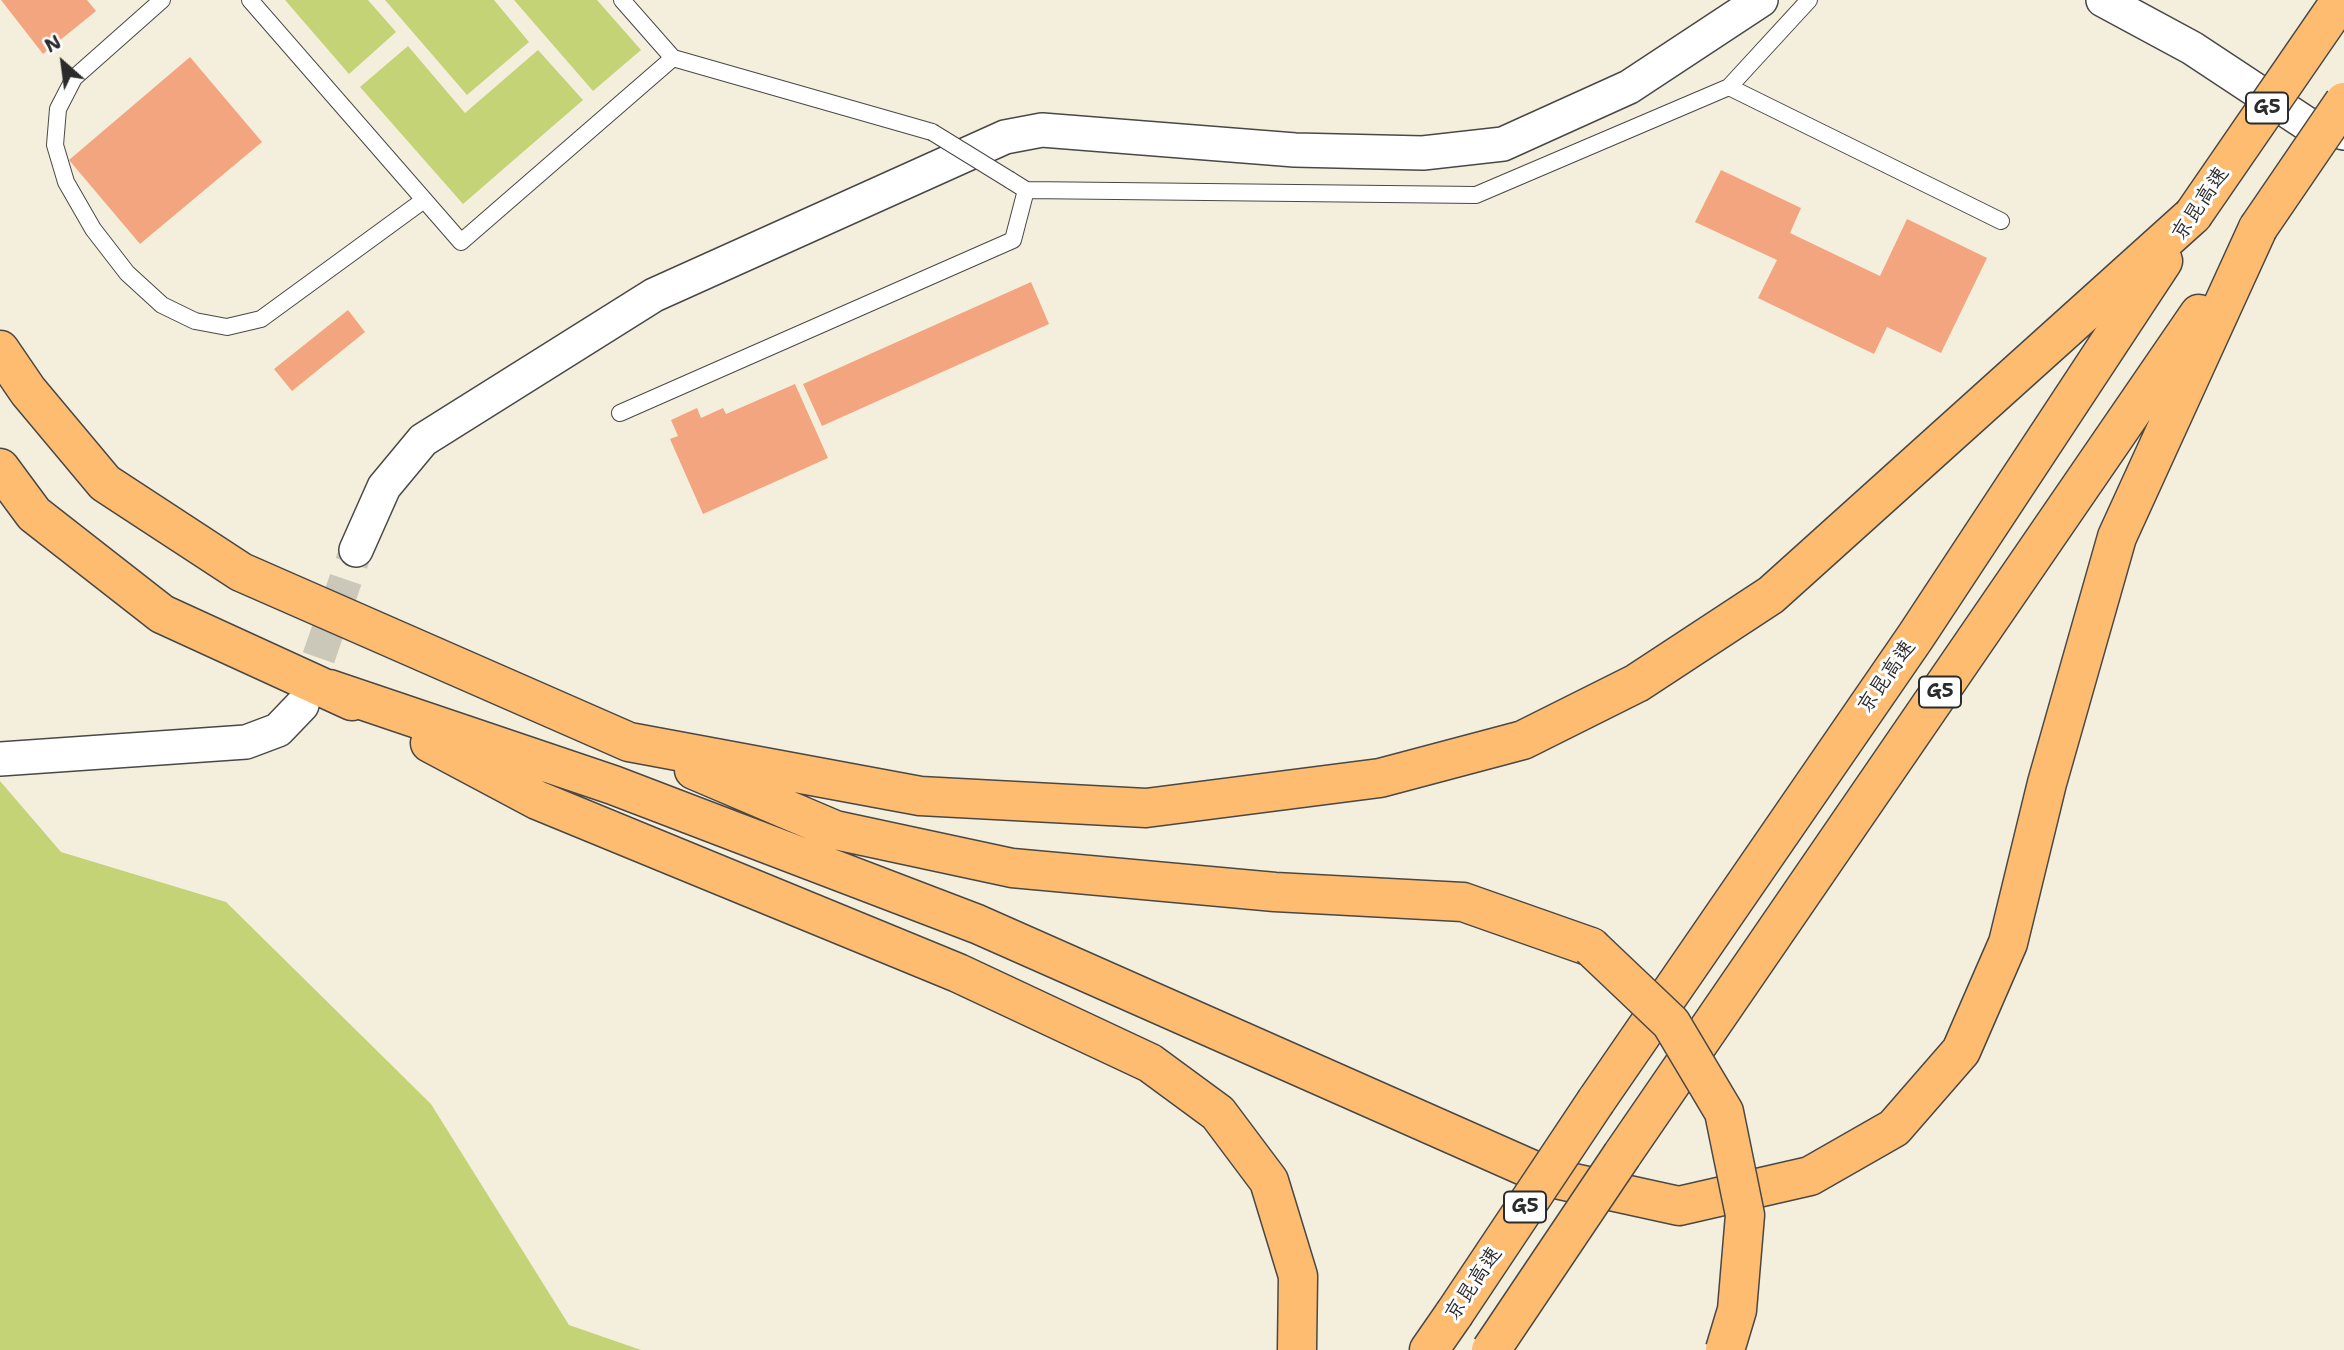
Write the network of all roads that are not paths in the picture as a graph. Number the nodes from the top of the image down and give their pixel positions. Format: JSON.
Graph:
{"nodes":[{"id":1,"x":162,"y":0,"type":"edge"},
{"id":2,"x":250,"y":0,"type":"edge"},
{"id":3,"x":622,"y":0,"type":"edge"},
{"id":4,"x":1761,"y":0,"type":"edge"},
{"id":5,"x":1809,"y":0,"type":"edge"},
{"id":6,"x":2103,"y":0,"type":"edge"},
{"id":7,"x":2340,"y":0,"type":"edge"},
{"id":8,"x":673,"y":58,"type":"junction"},
{"id":9,"x":1729,"y":87,"type":"junction"},
{"id":10,"x":2344,"y":102,"type":"edge"},
{"id":11,"x":2344,"y":133,"type":"edge"},
{"id":12,"x":1026,"y":190,"type":"junction"},
{"id":13,"x":424,"y":200,"type":"junction"},
{"id":14,"x":2193,"y":215,"type":"junction"},
{"id":15,"x":2001,"y":221,"type":"dead end"},
{"id":16,"x":2258,"y":228,"type":"junction"},
{"id":17,"x":0,"y":350,"type":"edge"},
{"id":18,"x":620,"y":413,"type":"dead end"},
{"id":19,"x":0,"y":468,"type":"edge"},
{"id":20,"x":356,"y":550,"type":"tunnel mouth"},
{"id":21,"x":316,"y":697,"type":"junction"},
{"id":22,"x":629,"y":742,"type":"junction"},
{"id":23,"x":0,"y":759,"type":"edge"},
{"id":24,"x":1297,"y":1350,"type":"edge"},
{"id":25,"x":1429,"y":1350,"type":"edge"},
{"id":26,"x":1491,"y":1350,"type":"edge"},
{"id":27,"x":1725,"y":1350,"type":"edge"}],
"edges":[{"from":1,"to":13,"type":"lane"},
{"from":2,"to":13,"type":"lane"},
{"from":3,"to":8,"type":"lane"},
{"from":4,"to":20,"type":"street"},
{"from":5,"to":9,"type":"lane"},
{"from":6,"to":11,"type":"street"},
{"from":7,"to":14,"type":"highway","name":"京昆高速","number":"G5","bridge":true},
{"from":8,"to":12,"type":"lane","bridge":true},
{"from":8,"to":13,"type":"lane"},
{"from":9,"to":12,"type":"lane"},
{"from":9,"to":15,"type":"lane"},
{"from":10,"to":16,"type":"highway","number":"G5","bridge":true},
{"from":12,"to":18,"type":"lane"},
{"from":14,"to":22,"type":"highway"},
{"from":14,"to":25,"type":"highway","name":"京昆高速","number":"G5","bridge":true},
{"from":16,"to":21,"type":"highway"},
{"from":16,"to":26,"type":"highway","number":"G5","bridge":true},
{"from":17,"to":22,"type":"highway"},
{"from":19,"to":21,"type":"highway"},
{"from":21,"to":23,"type":"street"},
{"from":21,"to":24,"type":"highway"},
{"from":22,"to":27,"type":"highway","bridge":true}]}
